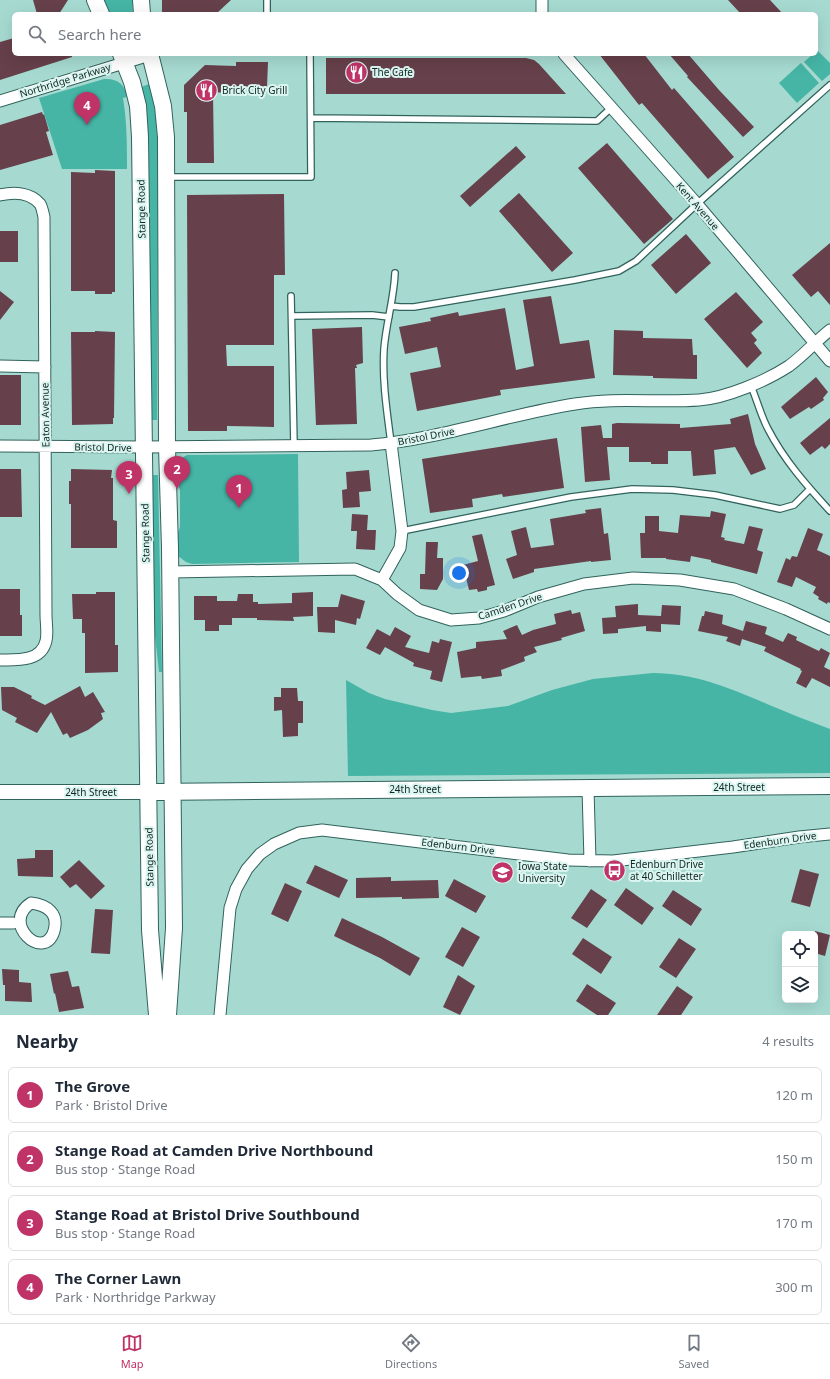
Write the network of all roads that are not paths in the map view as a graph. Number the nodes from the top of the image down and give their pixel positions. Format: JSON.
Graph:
{"nodes":[{"id":1,"x":95,"y":0,"type":"edge"},
{"id":2,"x":141,"y":0,"type":"edge"},
{"id":3,"x":267,"y":0,"type":"edge"},
{"id":4,"x":542,"y":0,"type":"edge"},
{"id":5,"x":100,"y":12,"type":"edge"},
{"id":6,"x":142,"y":12,"type":"edge"},
{"id":7,"x":267,"y":12,"type":"edge"},
{"id":8,"x":542,"y":12,"type":"edge"},
{"id":9,"x":137,"y":56,"type":"edge"},
{"id":10,"x":151,"y":56,"type":"edge"},
{"id":11,"x":310,"y":56,"type":"edge"},
{"id":12,"x":566,"y":56,"type":"edge"},
{"id":13,"x":123,"y":58,"type":"edge"},
{"id":14,"x":830,"y":85,"type":"edge"},
{"id":15,"x":0,"y":100,"type":"edge"},
{"id":16,"x":611,"y":108,"type":"junction"},
{"id":17,"x":311,"y":118,"type":"junction"},
{"id":18,"x":166,"y":178,"type":"junction"},
{"id":19,"x":0,"y":195,"type":"edge"},
{"id":20,"x":697,"y":204,"type":"junction"},
{"id":21,"x":395,"y":273,"type":"dead end"},
{"id":22,"x":291,"y":296,"type":"dead end"},
{"id":23,"x":391,"y":306,"type":"junction"},
{"id":24,"x":292,"y":316,"type":"junction"},
{"id":25,"x":389,"y":317,"type":"junction"},
{"id":26,"x":830,"y":330,"type":"edge"},
{"id":27,"x":815,"y":342,"type":"junction"},
{"id":28,"x":830,"y":361,"type":"edge"},
{"id":29,"x":0,"y":366,"type":"edge"},
{"id":30,"x":45,"y":366,"type":"junction"},
{"id":31,"x":751,"y":386,"type":"junction"},
{"id":32,"x":391,"y":443,"type":"junction"},
{"id":33,"x":0,"y":446,"type":"edge"},
{"id":34,"x":46,"y":446,"type":"junction"},
{"id":35,"x":294,"y":446,"type":"junction"},
{"id":36,"x":144,"y":447,"type":"junction"},
{"id":37,"x":167,"y":447,"type":"junction"},
{"id":38,"x":810,"y":489,"type":"junction"},
{"id":39,"x":830,"y":511,"type":"edge"},
{"id":40,"x":402,"y":531,"type":"junction"},
{"id":41,"x":170,"y":572,"type":"junction"},
{"id":42,"x":382,"y":580,"type":"junction"},
{"id":43,"x":830,"y":629,"type":"edge"},
{"id":44,"x":0,"y":660,"type":"edge"},
{"id":45,"x":830,"y":786,"type":"edge"},
{"id":46,"x":588,"y":788,"type":"junction"},
{"id":47,"x":0,"y":792,"type":"edge"},
{"id":48,"x":148,"y":792,"type":"junction"},
{"id":49,"x":172,"y":792,"type":"junction"},
{"id":50,"x":830,"y":834,"type":"edge"},
{"id":51,"x":590,"y":861,"type":"junction"},
{"id":52,"x":13,"y":922,"type":"dead end"},
{"id":53,"x":0,"y":923,"type":"edge"},
{"id":54,"x":157,"y":1015,"type":"edge"},
{"id":55,"x":168,"y":1015,"type":"edge"},
{"id":56,"x":220,"y":1015,"type":"edge"}],
"edges":[{"from":1,"to":5,"type":"main road"},
{"from":2,"to":6,"type":"main road"},
{"from":3,"to":7,"type":"lane"},
{"from":4,"to":8,"type":"street"},
{"from":9,"to":13,"type":"street","name":"Northridge Parkway"},
{"from":10,"to":18,"type":"main road"},
{"from":11,"to":17,"type":"lane"},
{"from":12,"to":16,"type":"street","name":"Kent Avenue"},
{"from":13,"to":15,"type":"street","name":"Northridge Parkway"},
{"from":13,"to":36,"type":"main road","name":"Stange Road"},
{"from":14,"to":20,"type":"lane"},
{"from":16,"to":17,"type":"lane"},
{"from":16,"to":20,"type":"street","name":"Kent Avenue"},
{"from":17,"to":18,"type":"lane"},
{"from":18,"to":37,"type":"main road"},
{"from":19,"to":30,"type":"street","name":"Eaton Avenue"},
{"from":20,"to":23,"type":"lane"},
{"from":20,"to":27,"type":"street","name":"Kent Avenue"},
{"from":21,"to":23,"type":"lane"},
{"from":22,"to":24,"type":"lane"},
{"from":23,"to":25,"type":"lane"},
{"from":24,"to":25,"type":"lane"},
{"from":24,"to":35,"type":"lane"},
{"from":25,"to":32,"type":"lane"},
{"from":26,"to":27,"type":"street","name":"Bristol Drive"},
{"from":27,"to":28,"type":"street","name":"Kent Avenue"},
{"from":27,"to":31,"type":"street","name":"Bristol Drive"},
{"from":29,"to":30,"type":"street"},
{"from":30,"to":34,"type":"street","name":"Eaton Avenue"},
{"from":31,"to":32,"type":"street","name":"Bristol Drive"},
{"from":31,"to":38,"type":"lane"},
{"from":32,"to":35,"type":"street","name":"Bristol Drive"},
{"from":32,"to":40,"type":"street"},
{"from":33,"to":34,"type":"street","name":"Bristol Drive"},
{"from":34,"to":36,"type":"street","name":"Bristol Drive"},
{"from":34,"to":44,"type":"street","name":"Eaton Avenue"},
{"from":35,"to":37,"type":"street","name":"Bristol Drive"},
{"from":36,"to":37,"type":"street","name":"Bristol Drive"},
{"from":36,"to":48,"type":"main road","name":"Stange Road"},
{"from":37,"to":41,"type":"main road"},
{"from":38,"to":39,"type":"lane"},
{"from":38,"to":40,"type":"lane"},
{"from":40,"to":42,"type":"street"},
{"from":41,"to":42,"type":"street","name":"Camden Drive"},
{"from":41,"to":49,"type":"main road"},
{"from":42,"to":43,"type":"street","name":"Camden Drive"},
{"from":45,"to":46,"type":"main road","name":"24th Street"},
{"from":46,"to":49,"type":"main road","name":"24th Street"},
{"from":46,"to":51,"type":"street"},
{"from":47,"to":48,"type":"street","name":"24th Street"},
{"from":48,"to":49,"type":"main road","name":"24th Street"},
{"from":48,"to":54,"type":"main road","name":"Stange Road"},
{"from":49,"to":55,"type":"main road"},
{"from":50,"to":51,"type":"street","name":"Edenburn Drive"},
{"from":51,"to":56,"type":"street","name":"Edenburn Drive"},
{"from":52,"to":53,"type":"street"}]}
